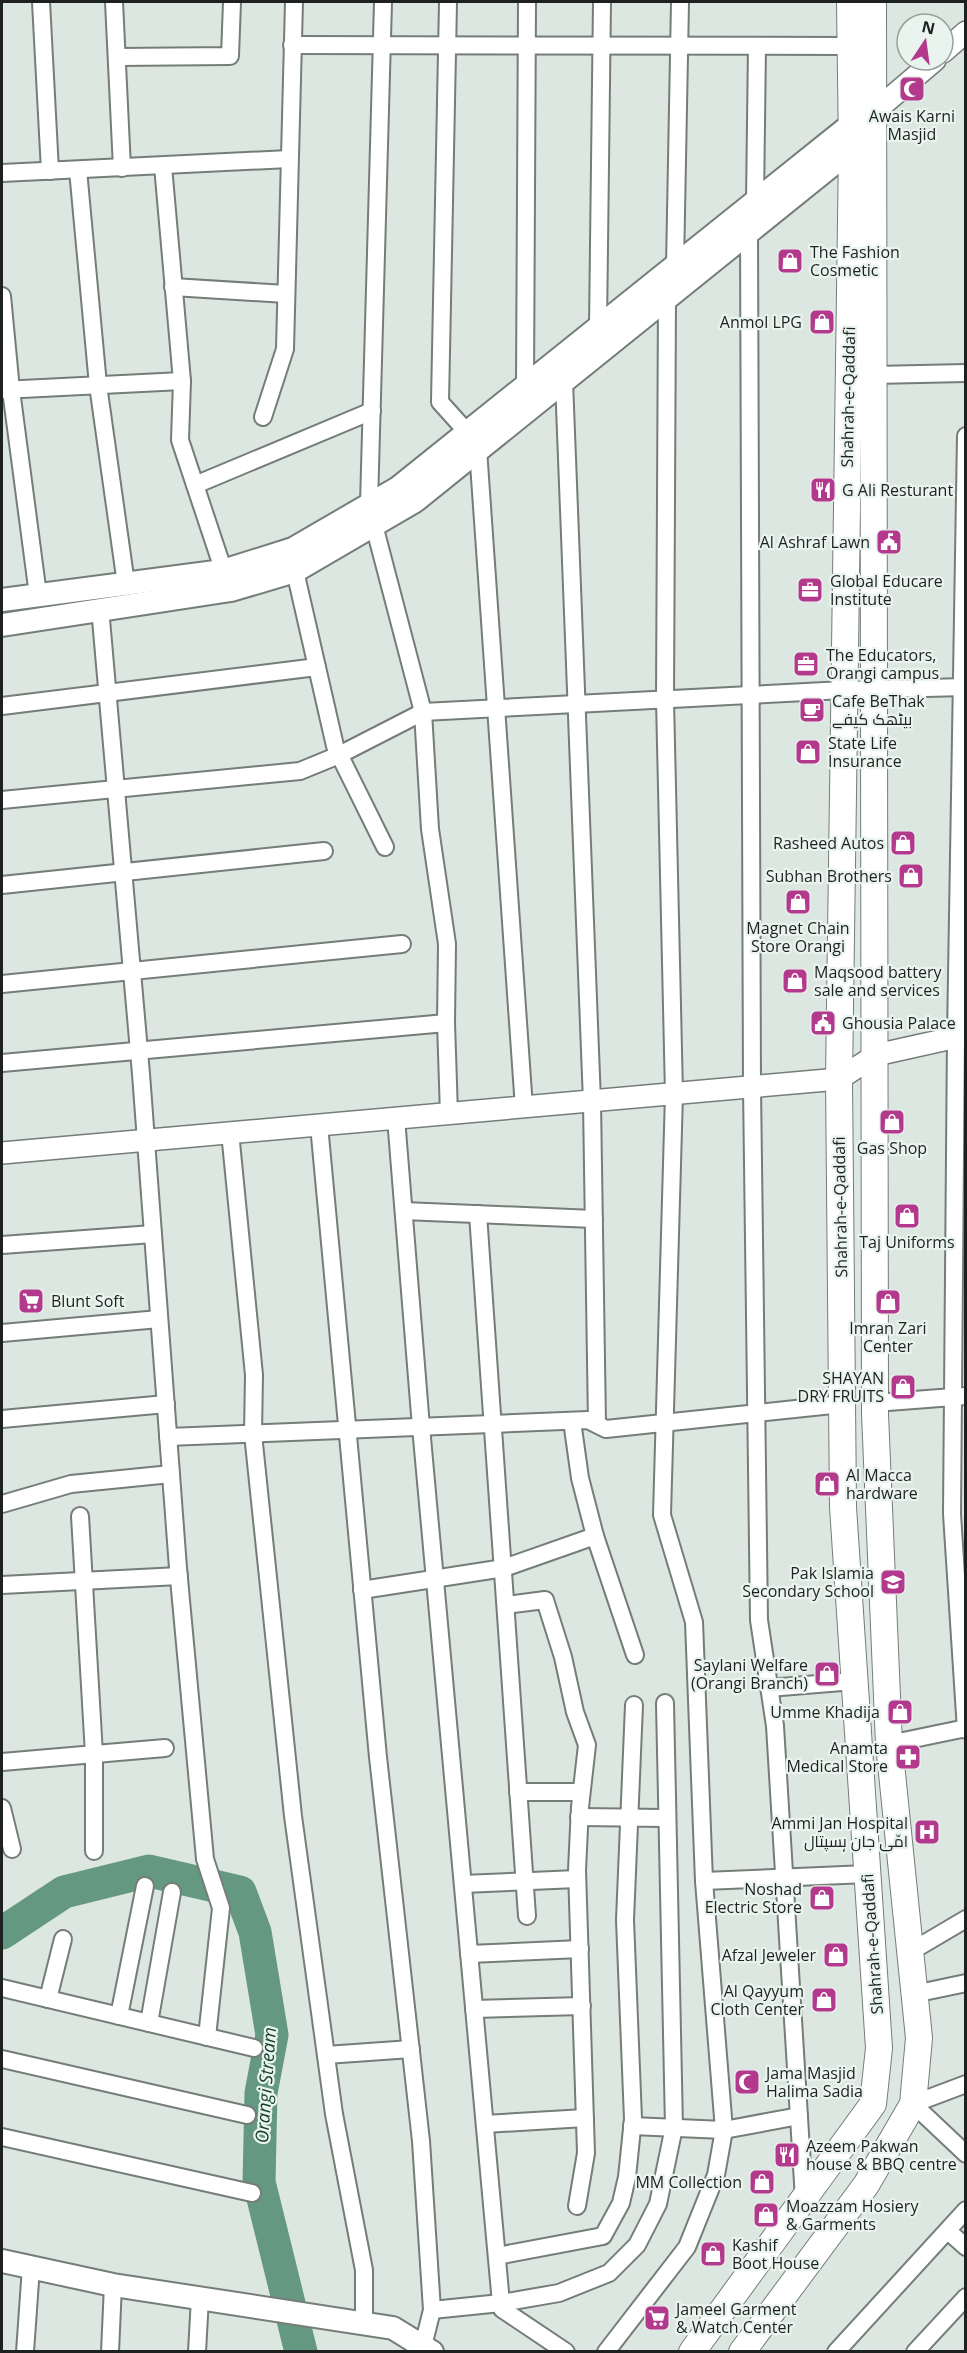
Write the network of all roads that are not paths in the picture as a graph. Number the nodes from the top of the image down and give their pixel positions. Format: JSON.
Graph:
{"nodes":[{"id":1,"x":41,"y":2,"type":"edge"},
{"id":2,"x":114,"y":2,"type":"edge"},
{"id":3,"x":232,"y":2,"type":"edge"},
{"id":4,"x":294,"y":2,"type":"edge"},
{"id":5,"x":383,"y":2,"type":"edge"},
{"id":6,"x":448,"y":2,"type":"edge"},
{"id":7,"x":527,"y":2,"type":"edge"},
{"id":8,"x":602,"y":2,"type":"edge"},
{"id":9,"x":680,"y":2,"type":"edge"},
{"id":10,"x":850,"y":2,"type":"edge"},
{"id":11,"x":873,"y":2,"type":"edge"},
{"id":12,"x":292,"y":45,"type":"junction"},
{"id":13,"x":382,"y":45,"type":"junction"},
{"id":14,"x":447,"y":45,"type":"junction"},
{"id":15,"x":526,"y":45,"type":"junction"},
{"id":16,"x":602,"y":45,"type":"junction"},
{"id":17,"x":680,"y":45,"type":"junction"},
{"id":18,"x":757,"y":46,"type":"junction"},
{"id":19,"x":850,"y":46,"type":"junction"},
{"id":20,"x":117,"y":57,"type":"junction"},
{"id":21,"x":922,"y":72,"type":"edge"},
{"id":22,"x":859,"y":128,"type":"junction"},
{"id":23,"x":289,"y":159,"type":"junction"},
{"id":24,"x":163,"y":166,"type":"junction"},
{"id":25,"x":122,"y":168,"type":"junction"},
{"id":26,"x":78,"y":170,"type":"junction"},
{"id":27,"x":50,"y":171,"type":"junction"},
{"id":28,"x":2,"y":173,"type":"edge"},
{"id":29,"x":755,"y":201,"type":"junction"},
{"id":30,"x":749,"y":232,"type":"junction"},
{"id":31,"x":675,"y":266,"type":"junction"},
{"id":32,"x":174,"y":287,"type":"junction"},
{"id":33,"x":286,"y":294,"type":"junction"},
{"id":34,"x":2,"y":296,"type":"edge"},
{"id":35,"x":667,"y":298,"type":"junction"},
{"id":36,"x":598,"y":327,"type":"junction"},
{"id":37,"x":966,"y":373,"type":"edge"},
{"id":38,"x":874,"y":375,"type":"junction"},
{"id":39,"x":182,"y":381,"type":"junction"},
{"id":40,"x":564,"y":381,"type":"junction"},
{"id":41,"x":98,"y":385,"type":"junction"},
{"id":42,"x":525,"y":386,"type":"junction"},
{"id":43,"x":6,"y":390,"type":"edge"},
{"id":44,"x":372,"y":411,"type":"junction"},
{"id":45,"x":263,"y":417,"type":"dead end"},
{"id":46,"x":966,"y":436,"type":"edge"},
{"id":47,"x":473,"y":441,"type":"junction"},
{"id":48,"x":195,"y":485,"type":"junction"},
{"id":49,"x":372,"y":514,"type":"junction"},
{"id":50,"x":295,"y":571,"type":"junction"},
{"id":51,"x":227,"y":580,"type":"junction"},
{"id":52,"x":126,"y":584,"type":"junction"},
{"id":53,"x":38,"y":595,"type":"junction"},
{"id":54,"x":2,"y":600,"type":"edge"},
{"id":55,"x":100,"y":608,"type":"junction"},
{"id":56,"x":2,"y":625,"type":"edge"},
{"id":57,"x":317,"y":668,"type":"junction"},
{"id":58,"x":964,"y":687,"type":"edge"},
{"id":59,"x":844,"y":690,"type":"junction"},
{"id":60,"x":874,"y":690,"type":"junction"},
{"id":61,"x":108,"y":693,"type":"junction"},
{"id":62,"x":750,"y":695,"type":"junction"},
{"id":63,"x":665,"y":700,"type":"junction"},
{"id":64,"x":577,"y":704,"type":"junction"},
{"id":65,"x":2,"y":706,"type":"edge"},
{"id":66,"x":496,"y":708,"type":"junction"},
{"id":67,"x":423,"y":712,"type":"junction"},
{"id":68,"x":339,"y":754,"type":"junction"},
{"id":69,"x":116,"y":789,"type":"junction"},
{"id":70,"x":2,"y":800,"type":"edge"},
{"id":71,"x":386,"y":847,"type":"dead end"},
{"id":72,"x":324,"y":851,"type":"dead end"},
{"id":73,"x":123,"y":872,"type":"junction"},
{"id":74,"x":2,"y":885,"type":"edge"},
{"id":75,"x":402,"y":944,"type":"dead end"},
{"id":76,"x":132,"y":971,"type":"junction"},
{"id":77,"x":2,"y":984,"type":"edge"},
{"id":78,"x":446,"y":1023,"type":"junction"},
{"id":79,"x":961,"y":1036,"type":"edge"},
{"id":80,"x":139,"y":1050,"type":"junction"},
{"id":81,"x":876,"y":1055,"type":"junction"},
{"id":82,"x":2,"y":1063,"type":"edge"},
{"id":83,"x":839,"y":1079,"type":"junction"},
{"id":84,"x":752,"y":1087,"type":"junction"},
{"id":85,"x":674,"y":1094,"type":"junction"},
{"id":86,"x":592,"y":1102,"type":"junction"},
{"id":87,"x":524,"y":1108,"type":"junction"},
{"id":88,"x":449,"y":1114,"type":"junction"},
{"id":89,"x":396,"y":1118,"type":"junction"},
{"id":90,"x":319,"y":1125,"type":"junction"},
{"id":91,"x":230,"y":1132,"type":"junction"},
{"id":92,"x":146,"y":1139,"type":"junction"},
{"id":93,"x":2,"y":1153,"type":"edge"},
{"id":94,"x":404,"y":1211,"type":"junction"},
{"id":95,"x":478,"y":1214,"type":"junction"},
{"id":96,"x":594,"y":1219,"type":"junction"},
{"id":97,"x":153,"y":1234,"type":"junction"},
{"id":98,"x":2,"y":1245,"type":"edge"},
{"id":99,"x":159,"y":1319,"type":"junction"},
{"id":100,"x":2,"y":1333,"type":"edge"},
{"id":101,"x":959,"y":1397,"type":"edge"},
{"id":102,"x":875,"y":1402,"type":"junction"},
{"id":103,"x":166,"y":1404,"type":"junction"},
{"id":104,"x":842,"y":1404,"type":"junction"},
{"id":105,"x":756,"y":1412,"type":"junction"},
{"id":106,"x":2,"y":1419,"type":"edge"},
{"id":107,"x":572,"y":1420,"type":"junction"},
{"id":108,"x":664,"y":1422,"type":"junction"},
{"id":109,"x":494,"y":1424,"type":"junction"},
{"id":110,"x":597,"y":1424,"type":"junction"},
{"id":111,"x":421,"y":1427,"type":"junction"},
{"id":112,"x":348,"y":1430,"type":"junction"},
{"id":113,"x":253,"y":1434,"type":"junction"},
{"id":114,"x":168,"y":1437,"type":"junction"},
{"id":115,"x":171,"y":1474,"type":"junction"},
{"id":116,"x":2,"y":1504,"type":"edge"},
{"id":117,"x":81,"y":1516,"type":"dead end"},
{"id":118,"x":595,"y":1536,"type":"junction"},
{"id":119,"x":504,"y":1568,"type":"junction"},
{"id":120,"x":179,"y":1576,"type":"junction"},
{"id":121,"x":435,"y":1579,"type":"junction"},
{"id":122,"x":85,"y":1581,"type":"junction"},
{"id":123,"x":2,"y":1585,"type":"edge"},
{"id":124,"x":362,"y":1590,"type":"junction"},
{"id":125,"x":506,"y":1605,"type":"junction"},
{"id":126,"x":635,"y":1655,"type":"dead end"},
{"id":127,"x":854,"y":1682,"type":"junction"},
{"id":128,"x":769,"y":1688,"type":"junction"},
{"id":129,"x":665,"y":1703,"type":"dead end"},
{"id":130,"x":634,"y":1705,"type":"dead end"},
{"id":131,"x":965,"y":1729,"type":"edge"},
{"id":132,"x":889,"y":1744,"type":"junction"},
{"id":133,"x":165,"y":1748,"type":"dead end"},
{"id":134,"x":94,"y":1754,"type":"junction"},
{"id":135,"x":2,"y":1762,"type":"edge"},
{"id":136,"x":518,"y":1792,"type":"junction"},
{"id":137,"x":581,"y":1792,"type":"junction"},
{"id":138,"x":2,"y":1808,"type":"edge"},
{"id":139,"x":579,"y":1817,"type":"junction"},
{"id":140,"x":629,"y":1818,"type":"junction"},
{"id":141,"x":666,"y":1818,"type":"junction"},
{"id":142,"x":12,"y":1849,"type":"dead end"},
{"id":143,"x":94,"y":1851,"type":"dead end"},
{"id":144,"x":867,"y":1874,"type":"junction"},
{"id":145,"x":784,"y":1878,"type":"junction"},
{"id":146,"x":577,"y":1880,"type":"junction"},
{"id":147,"x":704,"y":1881,"type":"junction"},
{"id":148,"x":524,"y":1882,"type":"junction"},
{"id":149,"x":463,"y":1884,"type":"junction"},
{"id":150,"x":145,"y":1886,"type":"dead end"},
{"id":151,"x":172,"y":1892,"type":"dead end"},
{"id":152,"x":526,"y":1916,"type":"dead end"},
{"id":153,"x":966,"y":1919,"type":"edge"},
{"id":154,"x":63,"y":1939,"type":"dead end"},
{"id":155,"x":580,"y":1949,"type":"junction"},
{"id":156,"x":910,"y":1952,"type":"junction"},
{"id":157,"x":469,"y":1954,"type":"junction"},
{"id":158,"x":966,"y":1983,"type":"edge"},
{"id":159,"x":2,"y":1988,"type":"edge"},
{"id":160,"x":914,"y":1994,"type":"junction"},
{"id":161,"x":48,"y":1999,"type":"junction"},
{"id":162,"x":582,"y":2006,"type":"junction"},
{"id":163,"x":474,"y":2009,"type":"junction"},
{"id":164,"x":119,"y":2016,"type":"junction"},
{"id":165,"x":149,"y":2023,"type":"junction"},
{"id":166,"x":207,"y":2037,"type":"junction"},
{"id":167,"x":254,"y":2048,"type":"dead end"},
{"id":168,"x":411,"y":2049,"type":"junction"},
{"id":169,"x":326,"y":2055,"type":"junction"},
{"id":170,"x":2,"y":2059,"type":"edge"},
{"id":171,"x":966,"y":2084,"type":"edge"},
{"id":172,"x":913,"y":2104,"type":"junction"},
{"id":173,"x":247,"y":2115,"type":"dead end"},
{"id":174,"x":799,"y":2116,"type":"junction"},
{"id":175,"x":585,"y":2118,"type":"junction"},
{"id":176,"x":485,"y":2124,"type":"junction"},
{"id":177,"x":632,"y":2126,"type":"junction"},
{"id":178,"x":674,"y":2127,"type":"junction"},
{"id":179,"x":724,"y":2130,"type":"junction"},
{"id":180,"x":2,"y":2137,"type":"edge"},
{"id":181,"x":966,"y":2154,"type":"edge"},
{"id":182,"x":252,"y":2193,"type":"dead end"},
{"id":183,"x":804,"y":2199,"type":"junction"},
{"id":184,"x":577,"y":2206,"type":"dead end"},
{"id":185,"x":966,"y":2210,"type":"edge"},
{"id":186,"x":948,"y":2231,"type":"junction"},
{"id":187,"x":966,"y":2247,"type":"edge"},
{"id":188,"x":497,"y":2256,"type":"junction"},
{"id":189,"x":2,"y":2261,"type":"edge"},
{"id":190,"x":31,"y":2267,"type":"junction"},
{"id":191,"x":113,"y":2285,"type":"junction"},
{"id":192,"x":966,"y":2297,"type":"edge"},
{"id":193,"x":200,"y":2298,"type":"junction"},
{"id":194,"x":501,"y":2303,"type":"junction"},
{"id":195,"x":432,"y":2310,"type":"junction"},
{"id":196,"x":364,"y":2324,"type":"junction"},
{"id":197,"x":428,"y":2349,"type":"edge"},
{"id":198,"x":25,"y":2352,"type":"edge"},
{"id":199,"x":110,"y":2352,"type":"edge"},
{"id":200,"x":197,"y":2352,"type":"edge"},
{"id":201,"x":566,"y":2352,"type":"edge"},
{"id":202,"x":606,"y":2352,"type":"edge"},
{"id":203,"x":692,"y":2352,"type":"edge"},
{"id":204,"x":742,"y":2352,"type":"edge"},
{"id":205,"x":836,"y":2352,"type":"edge"},
{"id":206,"x":915,"y":2352,"type":"edge"}],
"edges":[{"from":1,"to":27,"type":"street"},
{"from":2,"to":20,"type":"street"},
{"from":3,"to":20,"type":"street"},
{"from":4,"to":12,"type":"street"},
{"from":5,"to":13,"type":"street"},
{"from":6,"to":14,"type":"street"},
{"from":7,"to":15,"type":"street"},
{"from":8,"to":16,"type":"street"},
{"from":9,"to":17,"type":"street"},
{"from":10,"to":19,"type":"main road","name":"Shahrah-e-Qaddafi"},
{"from":11,"to":22,"type":"main road","name":"Shahrah-e-Qaddafi"},
{"from":12,"to":13,"type":"street"},
{"from":12,"to":23,"type":"street"},
{"from":13,"to":14,"type":"street"},
{"from":13,"to":44,"type":"street"},
{"from":14,"to":15,"type":"street"},
{"from":14,"to":47,"type":"street"},
{"from":15,"to":16,"type":"street"},
{"from":15,"to":42,"type":"street"},
{"from":16,"to":17,"type":"street"},
{"from":16,"to":36,"type":"street"},
{"from":17,"to":18,"type":"street"},
{"from":17,"to":31,"type":"street"},
{"from":18,"to":19,"type":"street"},
{"from":18,"to":29,"type":"street"},
{"from":19,"to":22,"type":"main road","name":"Shahrah-e-Qaddafi"},
{"from":20,"to":25,"type":"street"},
{"from":21,"to":22,"type":"street"},
{"from":22,"to":29,"type":"main road"},
{"from":22,"to":30,"type":"main road"},
{"from":22,"to":38,"type":"main road","name":"Shahrah-e-Qaddafi"},
{"from":22,"to":59,"type":"main road","name":"Shahrah-e-Qaddafi"},
{"from":23,"to":24,"type":"street"},
{"from":23,"to":33,"type":"street"},
{"from":24,"to":25,"type":"street"},
{"from":24,"to":32,"type":"street"},
{"from":25,"to":26,"type":"street"},
{"from":26,"to":27,"type":"street"},
{"from":26,"to":41,"type":"street"},
{"from":27,"to":28,"type":"street"},
{"from":29,"to":31,"type":"main road"},
{"from":30,"to":35,"type":"main road"},
{"from":30,"to":62,"type":"street"},
{"from":31,"to":35,"type":"street"},
{"from":31,"to":36,"type":"main road"},
{"from":32,"to":33,"type":"street"},
{"from":32,"to":39,"type":"street"},
{"from":33,"to":45,"type":"street"},
{"from":34,"to":43,"type":"street"},
{"from":35,"to":40,"type":"main road"},
{"from":35,"to":63,"type":"street"},
{"from":36,"to":42,"type":"main road"},
{"from":37,"to":38,"type":"street"},
{"from":38,"to":60,"type":"main road","name":"Shahrah-e-Qaddafi"},
{"from":39,"to":41,"type":"street"},
{"from":39,"to":48,"type":"street"},
{"from":40,"to":47,"type":"main road"},
{"from":40,"to":64,"type":"street"},
{"from":41,"to":43,"type":"street"},
{"from":41,"to":52,"type":"street"},
{"from":42,"to":47,"type":"main road"},
{"from":43,"to":53,"type":"street"},
{"from":44,"to":48,"type":"street"},
{"from":44,"to":49,"type":"street"},
{"from":46,"to":58,"type":"street"},
{"from":47,"to":49,"type":"main road"},
{"from":47,"to":66,"type":"street"},
{"from":48,"to":51,"type":"street"},
{"from":49,"to":50,"type":"main road"},
{"from":49,"to":51,"type":"main road"},
{"from":49,"to":67,"type":"street"},
{"from":50,"to":51,"type":"main road"},
{"from":50,"to":57,"type":"street"},
{"from":51,"to":52,"type":"main road"},
{"from":51,"to":55,"type":"main road"},
{"from":52,"to":53,"type":"main road"},
{"from":53,"to":54,"type":"main road"},
{"from":55,"to":56,"type":"main road"},
{"from":55,"to":61,"type":"street"},
{"from":57,"to":61,"type":"street"},
{"from":57,"to":68,"type":"street"},
{"from":58,"to":60,"type":"street"},
{"from":58,"to":79,"type":"street"},
{"from":59,"to":60,"type":"street"},
{"from":59,"to":62,"type":"street"},
{"from":59,"to":83,"type":"main road","name":"Shahrah-e-Qaddafi"},
{"from":60,"to":81,"type":"main road","name":"Shahrah-e-Qaddafi"},
{"from":61,"to":65,"type":"street"},
{"from":61,"to":69,"type":"street"},
{"from":62,"to":63,"type":"street"},
{"from":62,"to":84,"type":"street"},
{"from":63,"to":64,"type":"street"},
{"from":63,"to":85,"type":"street"},
{"from":64,"to":66,"type":"street"},
{"from":64,"to":86,"type":"street"},
{"from":66,"to":67,"type":"street"},
{"from":66,"to":87,"type":"street"},
{"from":67,"to":68,"type":"street"},
{"from":67,"to":78,"type":"street"},
{"from":68,"to":69,"type":"street"},
{"from":68,"to":71,"type":"street"},
{"from":69,"to":70,"type":"street"},
{"from":69,"to":73,"type":"street"},
{"from":72,"to":73,"type":"street"},
{"from":73,"to":74,"type":"street"},
{"from":73,"to":76,"type":"street"},
{"from":75,"to":76,"type":"street"},
{"from":76,"to":77,"type":"street"},
{"from":76,"to":80,"type":"street"},
{"from":78,"to":80,"type":"street"},
{"from":78,"to":88,"type":"street"},
{"from":79,"to":81,"type":"street"},
{"from":79,"to":101,"type":"street"},
{"from":80,"to":82,"type":"street"},
{"from":80,"to":92,"type":"street"},
{"from":81,"to":83,"type":"street"},
{"from":81,"to":102,"type":"main road","name":"Shahrah-e-Qaddafi"},
{"from":83,"to":84,"type":"street"},
{"from":83,"to":104,"type":"main road","name":"Shahrah-e-Qaddafi"},
{"from":84,"to":85,"type":"street"},
{"from":84,"to":105,"type":"street"},
{"from":85,"to":86,"type":"street"},
{"from":85,"to":108,"type":"street"},
{"from":86,"to":87,"type":"street"},
{"from":86,"to":96,"type":"street"},
{"from":87,"to":88,"type":"street"},
{"from":88,"to":89,"type":"street"},
{"from":89,"to":90,"type":"street"},
{"from":89,"to":94,"type":"street"},
{"from":90,"to":91,"type":"street"},
{"from":90,"to":112,"type":"street"},
{"from":91,"to":92,"type":"street"},
{"from":91,"to":113,"type":"street"},
{"from":92,"to":93,"type":"street"},
{"from":92,"to":97,"type":"street"},
{"from":94,"to":95,"type":"street"},
{"from":94,"to":111,"type":"street"},
{"from":95,"to":96,"type":"street"},
{"from":95,"to":109,"type":"street"},
{"from":96,"to":110,"type":"street"},
{"from":97,"to":98,"type":"street"},
{"from":97,"to":99,"type":"street"},
{"from":99,"to":100,"type":"street"},
{"from":99,"to":103,"type":"street"},
{"from":101,"to":102,"type":"street"},
{"from":101,"to":131,"type":"street"},
{"from":102,"to":132,"type":"main road","name":"Shahrah-e-Qaddafi"},
{"from":103,"to":106,"type":"street"},
{"from":103,"to":114,"type":"street"},
{"from":104,"to":105,"type":"street"},
{"from":104,"to":127,"type":"main road","name":"Shahrah-e-Qaddafi"},
{"from":105,"to":108,"type":"street"},
{"from":105,"to":128,"type":"street"},
{"from":107,"to":109,"type":"street"},
{"from":107,"to":110,"type":"street"},
{"from":107,"to":118,"type":"street"},
{"from":108,"to":110,"type":"street"},
{"from":108,"to":147,"type":"street"},
{"from":109,"to":111,"type":"street"},
{"from":109,"to":119,"type":"street"},
{"from":111,"to":112,"type":"street"},
{"from":111,"to":121,"type":"street"},
{"from":112,"to":113,"type":"street"},
{"from":112,"to":124,"type":"street"},
{"from":113,"to":114,"type":"street"},
{"from":113,"to":169,"type":"street"},
{"from":114,"to":115,"type":"street"},
{"from":115,"to":116,"type":"street"},
{"from":115,"to":120,"type":"street"},
{"from":117,"to":122,"type":"street"},
{"from":118,"to":119,"type":"street"},
{"from":118,"to":126,"type":"street"},
{"from":119,"to":121,"type":"street"},
{"from":119,"to":125,"type":"street"},
{"from":120,"to":122,"type":"street"},
{"from":120,"to":166,"type":"street"},
{"from":121,"to":124,"type":"street"},
{"from":121,"to":149,"type":"street"},
{"from":122,"to":123,"type":"street"},
{"from":122,"to":134,"type":"street"},
{"from":124,"to":168,"type":"street"},
{"from":125,"to":136,"type":"street"},
{"from":125,"to":137,"type":"street"},
{"from":127,"to":128,"type":"street"},
{"from":127,"to":144,"type":"main road","name":"Shahrah-e-Qaddafi"},
{"from":128,"to":145,"type":"street"},
{"from":129,"to":141,"type":"street"},
{"from":130,"to":140,"type":"street"},
{"from":131,"to":132,"type":"street"},
{"from":132,"to":156,"type":"main road","name":"Shahrah-e-Qaddafi"},
{"from":133,"to":134,"type":"street"},
{"from":134,"to":135,"type":"street"},
{"from":134,"to":143,"type":"street"},
{"from":136,"to":137,"type":"street"},
{"from":136,"to":148,"type":"street"},
{"from":137,"to":139,"type":"street"},
{"from":138,"to":142,"type":"street"},
{"from":139,"to":140,"type":"street"},
{"from":139,"to":146,"type":"street"},
{"from":140,"to":141,"type":"street"},
{"from":140,"to":177,"type":"street"},
{"from":141,"to":178,"type":"street"},
{"from":144,"to":145,"type":"street"},
{"from":144,"to":183,"type":"main road","name":"Shahrah-e-Qaddafi"},
{"from":145,"to":147,"type":"street"},
{"from":145,"to":174,"type":"street"},
{"from":146,"to":148,"type":"street"},
{"from":146,"to":155,"type":"street"},
{"from":147,"to":179,"type":"street"},
{"from":148,"to":149,"type":"street"},
{"from":148,"to":152,"type":"street"},
{"from":149,"to":157,"type":"street"},
{"from":150,"to":164,"type":"street"},
{"from":151,"to":165,"type":"street"},
{"from":153,"to":156,"type":"street"},
{"from":154,"to":161,"type":"street"},
{"from":155,"to":157,"type":"street"},
{"from":155,"to":162,"type":"street"},
{"from":156,"to":160,"type":"main road","name":"Shahrah-e-Qaddafi"},
{"from":157,"to":163,"type":"street"},
{"from":158,"to":160,"type":"street"},
{"from":159,"to":161,"type":"street"},
{"from":160,"to":172,"type":"main road","name":"Shahrah-e-Qaddafi"},
{"from":161,"to":164,"type":"street"},
{"from":162,"to":163,"type":"street"},
{"from":162,"to":175,"type":"street"},
{"from":163,"to":176,"type":"street"},
{"from":164,"to":165,"type":"street"},
{"from":165,"to":166,"type":"street"},
{"from":166,"to":167,"type":"street"},
{"from":168,"to":169,"type":"street"},
{"from":168,"to":195,"type":"street"},
{"from":169,"to":196,"type":"street"},
{"from":170,"to":173,"type":"street"},
{"from":171,"to":172,"type":"street"},
{"from":172,"to":181,"type":"street"},
{"from":172,"to":204,"type":"main road","name":"Shahrah-e-Qaddafi"},
{"from":174,"to":179,"type":"street"},
{"from":174,"to":183,"type":"street"},
{"from":175,"to":176,"type":"street"},
{"from":175,"to":184,"type":"street"},
{"from":176,"to":188,"type":"street"},
{"from":177,"to":178,"type":"street"},
{"from":177,"to":188,"type":"street"},
{"from":178,"to":179,"type":"street"},
{"from":178,"to":194,"type":"street"},
{"from":179,"to":202,"type":"street"},
{"from":180,"to":182,"type":"street"},
{"from":183,"to":203,"type":"main road","name":"Shahrah-e-Qaddafi"},
{"from":185,"to":186,"type":"street"},
{"from":186,"to":187,"type":"street"},
{"from":186,"to":205,"type":"street"},
{"from":188,"to":194,"type":"street"},
{"from":189,"to":190,"type":"main road"},
{"from":190,"to":191,"type":"main road"},
{"from":190,"to":198,"type":"street"},
{"from":191,"to":193,"type":"main road"},
{"from":191,"to":199,"type":"street"},
{"from":192,"to":206,"type":"street"},
{"from":193,"to":196,"type":"main road"},
{"from":193,"to":200,"type":"street"},
{"from":194,"to":195,"type":"street"},
{"from":194,"to":201,"type":"street"},
{"from":195,"to":197,"type":"street"},
{"from":196,"to":197,"type":"main road"}]}
